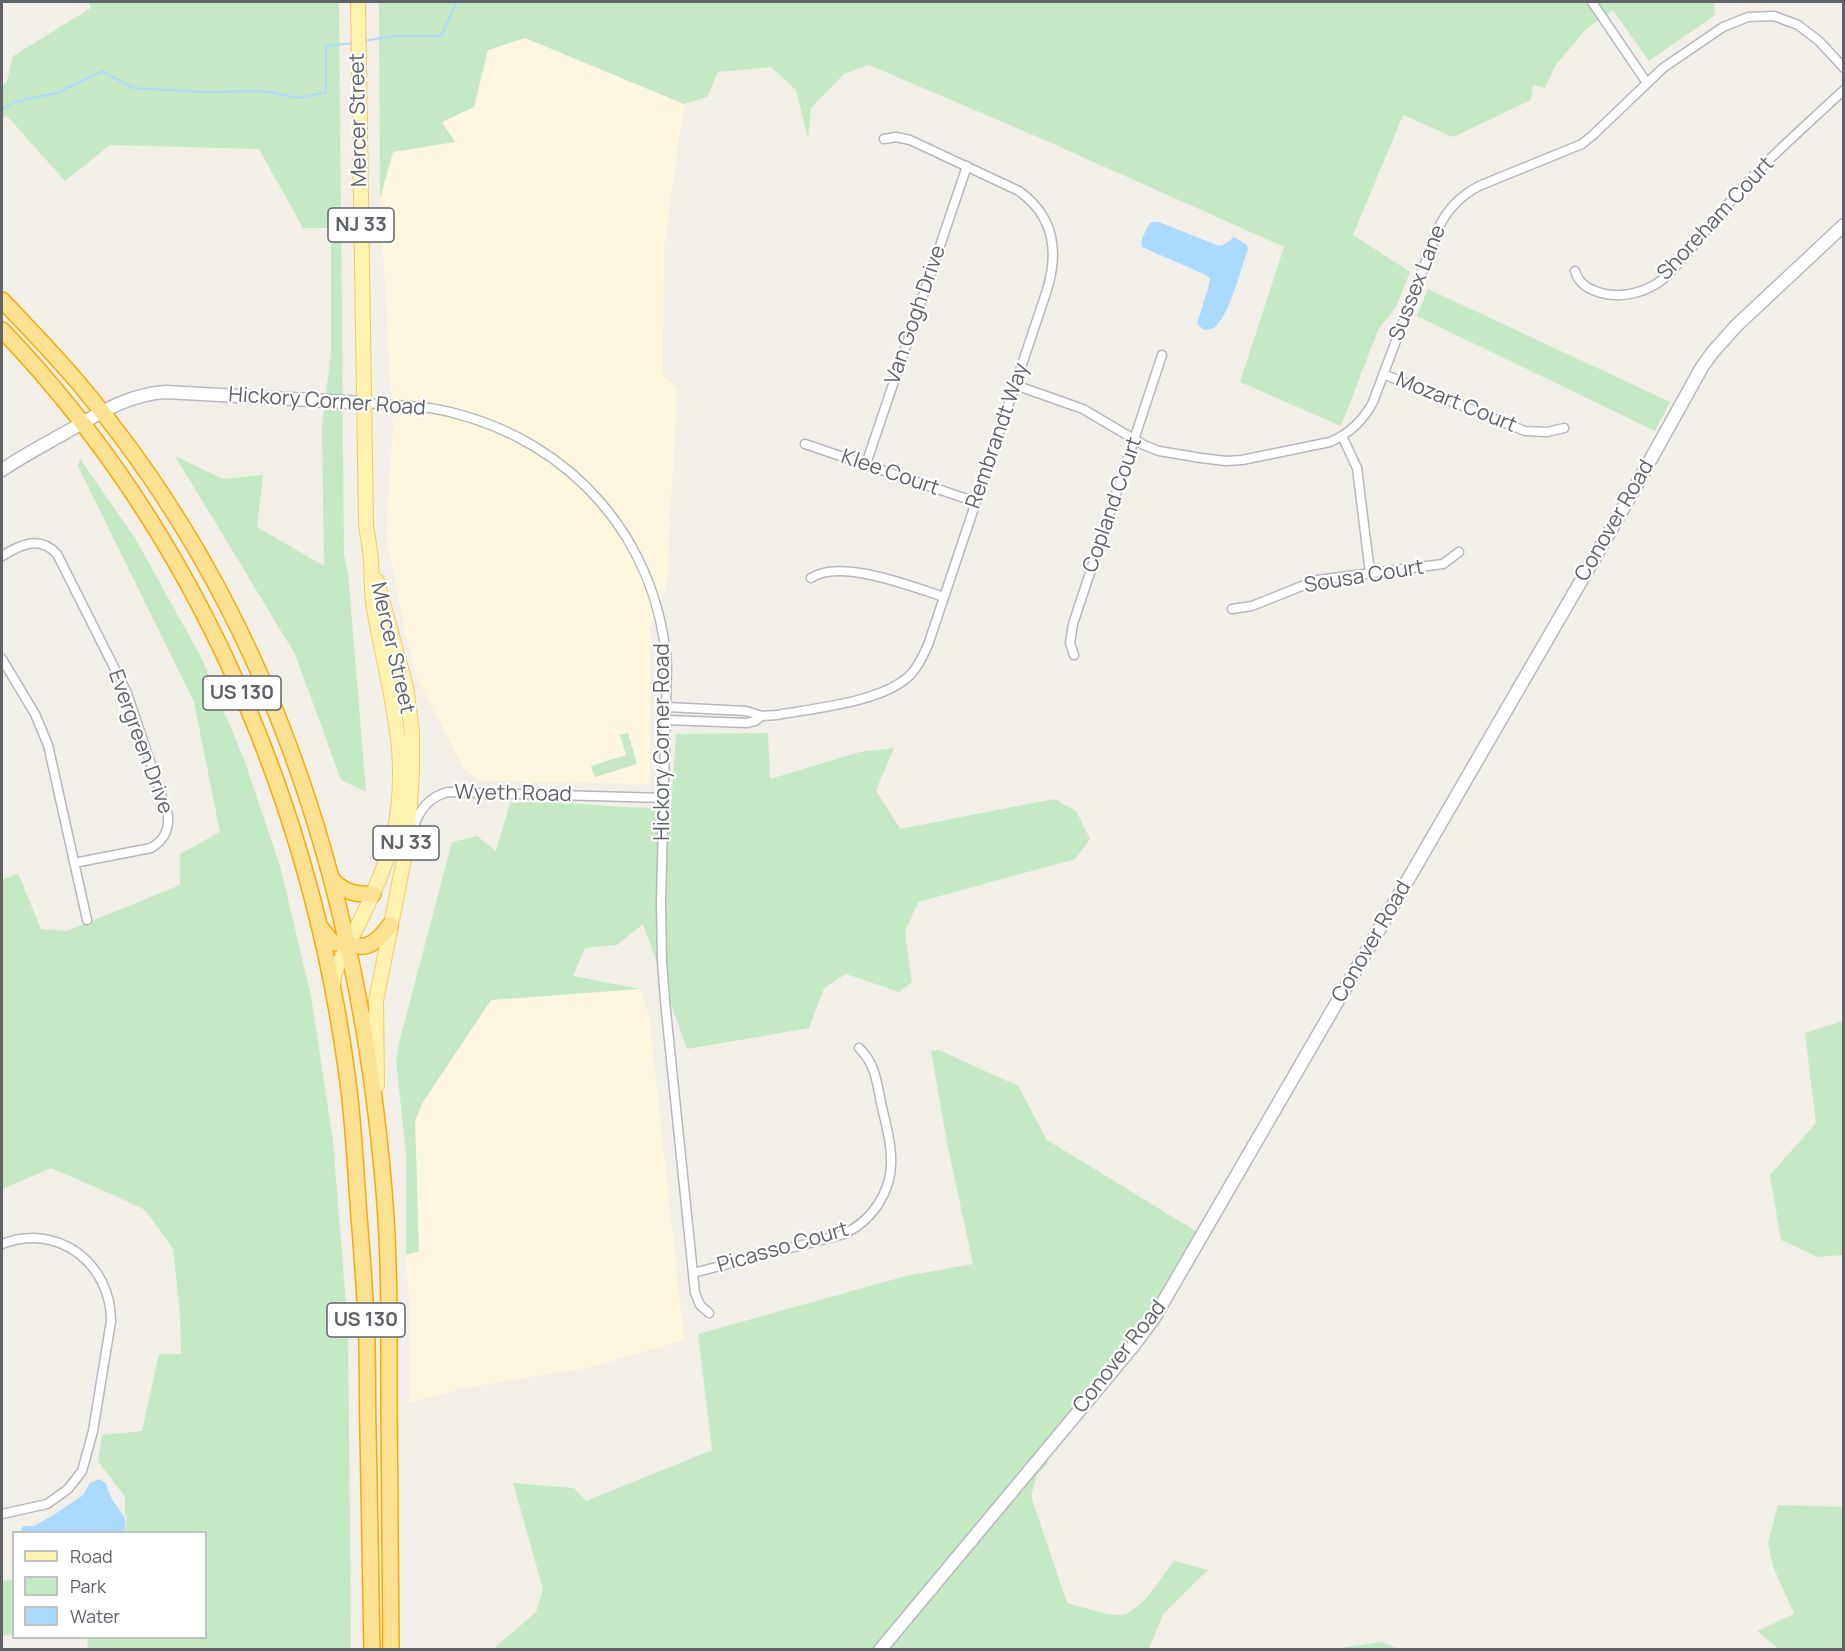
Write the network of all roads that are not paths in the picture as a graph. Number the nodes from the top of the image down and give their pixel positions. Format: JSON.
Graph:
{"nodes":[{"id":1,"x":358,"y":2,"type":"edge"},
{"id":2,"x":1592,"y":2,"type":"edge"},
{"id":3,"x":1844,"y":68,"type":"edge"},
{"id":4,"x":1647,"y":83,"type":"junction"},
{"id":5,"x":1844,"y":90,"type":"edge"},
{"id":6,"x":884,"y":139,"type":"dead end"},
{"id":7,"x":967,"y":166,"type":"junction"},
{"id":8,"x":1844,"y":225,"type":"edge"},
{"id":9,"x":1575,"y":271,"type":"dead end"},
{"id":10,"x":2,"y":300,"type":"edge"},
{"id":11,"x":2,"y":330,"type":"edge"},
{"id":12,"x":1162,"y":355,"type":"dead end"},
{"id":13,"x":1383,"y":374,"type":"junction"},
{"id":14,"x":1016,"y":386,"type":"junction"},
{"id":15,"x":363,"y":403,"type":"junction"},
{"id":16,"x":102,"y":412,"type":"junction"},
{"id":17,"x":82,"y":423,"type":"junction"},
{"id":18,"x":1564,"y":428,"type":"dead end"},
{"id":19,"x":1342,"y":436,"type":"junction"},
{"id":20,"x":1135,"y":441,"type":"junction"},
{"id":21,"x":805,"y":444,"type":"dead end"},
{"id":22,"x":866,"y":464,"type":"junction"},
{"id":23,"x":2,"y":470,"type":"edge"},
{"id":24,"x":976,"y":502,"type":"junction"},
{"id":25,"x":1459,"y":552,"type":"dead end"},
{"id":26,"x":2,"y":556,"type":"edge"},
{"id":27,"x":371,"y":562,"type":"junction"},
{"id":28,"x":1370,"y":573,"type":"junction"},
{"id":29,"x":811,"y":578,"type":"dead end"},
{"id":30,"x":944,"y":597,"type":"junction"},
{"id":31,"x":1232,"y":609,"type":"dead end"},
{"id":32,"x":1074,"y":655,"type":"dead end"},
{"id":33,"x":2,"y":659,"type":"edge"},
{"id":34,"x":5,"y":672,"type":"edge"},
{"id":35,"x":667,"y":707,"type":"junction"},
{"id":36,"x":762,"y":716,"type":"junction"},
{"id":37,"x":667,"y":720,"type":"junction"},
{"id":38,"x":664,"y":798,"type":"junction"},
{"id":39,"x":404,"y":859,"type":"junction"},
{"id":40,"x":74,"y":863,"type":"junction"},
{"id":41,"x":332,"y":879,"type":"junction"},
{"id":42,"x":372,"y":894,"type":"junction"},
{"id":43,"x":87,"y":920,"type":"dead end"},
{"id":44,"x":390,"y":925,"type":"junction"},
{"id":45,"x":320,"y":927,"type":"junction"},
{"id":46,"x":349,"y":945,"type":"junction"},
{"id":47,"x":333,"y":993,"type":"junction"},
{"id":48,"x":859,"y":1048,"type":"dead end"},
{"id":49,"x":378,"y":1127,"type":"junction"},
{"id":50,"x":2,"y":1244,"type":"edge"},
{"id":51,"x":693,"y":1274,"type":"junction"},
{"id":52,"x":710,"y":1313,"type":"dead end"},
{"id":53,"x":369,"y":1509,"type":"junction"},
{"id":54,"x":390,"y":1509,"type":"junction"},
{"id":55,"x":2,"y":1514,"type":"edge"},
{"id":56,"x":372,"y":1650,"type":"edge"},
{"id":57,"x":391,"y":1650,"type":"edge"},
{"id":58,"x":880,"y":1650,"type":"edge"}],
"edges":[{"from":1,"to":15,"type":"main road","name":"Mercer Street","number":"NJ 33"},
{"from":2,"to":4,"type":"street"},
{"from":3,"to":4,"type":"street","name":"Sussex Lane"},
{"from":4,"to":13,"type":"street","name":"Sussex Lane"},
{"from":5,"to":9,"type":"street","name":"Shoreham Court"},
{"from":6,"to":7,"type":"street","name":"Rembrandt Way"},
{"from":7,"to":14,"type":"street","name":"Rembrandt Way"},
{"from":7,"to":22,"type":"street","name":"Van Gogh Drive"},
{"from":8,"to":58,"type":"street","name":"Conover Road"},
{"from":10,"to":16,"type":"highway","number":"US 130"},
{"from":11,"to":17,"type":"highway","number":"US 130"},
{"from":12,"to":20,"type":"street","name":"Copland Court"},
{"from":13,"to":18,"type":"street","name":"Mozart Court"},
{"from":13,"to":19,"type":"street","name":"Sussex Lane"},
{"from":14,"to":20,"type":"street","name":"Sussex Lane"},
{"from":14,"to":24,"type":"street","name":"Rembrandt Way"},
{"from":15,"to":16,"type":"street","name":"Hickory Corner Road"},
{"from":15,"to":27,"type":"main road","name":"Mercer Street","number":"NJ 33"},
{"from":15,"to":35,"type":"street","name":"Hickory Corner Road"},
{"from":16,"to":17,"type":"street","name":"Hickory Corner Road"},
{"from":16,"to":41,"type":"highway","number":"US 130"},
{"from":17,"to":23,"type":"street","name":"Hickory Corner Road"},
{"from":17,"to":45,"type":"highway","number":"US 130"},
{"from":19,"to":20,"type":"street","name":"Sussex Lane"},
{"from":19,"to":28,"type":"street"},
{"from":20,"to":32,"type":"street","name":"Copland Court"},
{"from":21,"to":22,"type":"street","name":"Klee Court"},
{"from":22,"to":24,"type":"street","name":"Klee Court"},
{"from":24,"to":30,"type":"street","name":"Rembrandt Way"},
{"from":25,"to":28,"type":"street","name":"Sousa Court"},
{"from":26,"to":40,"type":"street","name":"Evergreen Drive"},
{"from":27,"to":39,"type":"main road","name":"Mercer Street","number":"NJ 33"},
{"from":27,"to":42,"type":"main road","name":"Mercer Street","number":"NJ 33"},
{"from":28,"to":31,"type":"street","name":"Sousa Court"},
{"from":29,"to":30,"type":"street"},
{"from":30,"to":36,"type":"street","name":"Rembrandt Way"},
{"from":33,"to":34,"type":"street"},
{"from":34,"to":40,"type":"street"},
{"from":35,"to":36,"type":"street","name":"Rembrandt Way"},
{"from":35,"to":37,"type":"street","name":"Hickory Corner Road"},
{"from":36,"to":37,"type":"street","name":"Rembrandt Way"},
{"from":37,"to":38,"type":"street","name":"Hickory Corner Road"},
{"from":38,"to":39,"type":"street","name":"Wyeth Road"},
{"from":38,"to":51,"type":"street","name":"Hickory Corner Road"},
{"from":39,"to":44,"type":"main road","name":"Mercer Street","number":"NJ 33"},
{"from":40,"to":43,"type":"street"},
{"from":41,"to":42,"type":"highway"},
{"from":41,"to":46,"type":"highway","number":"US 130"},
{"from":42,"to":46,"type":"main road","name":"Mercer Street","number":"NJ 33"},
{"from":44,"to":46,"type":"highway"},
{"from":44,"to":49,"type":"main road","name":"Mercer Street","number":"NJ 33"},
{"from":45,"to":46,"type":"highway"},
{"from":45,"to":47,"type":"highway","number":"US 130"},
{"from":46,"to":47,"type":"main road","name":"Mercer Street","number":"NJ 33"},
{"from":46,"to":49,"type":"highway","number":"US 130"},
{"from":47,"to":53,"type":"highway","number":"US 130"},
{"from":48,"to":51,"type":"street","name":"Picasso Court"},
{"from":49,"to":54,"type":"highway","number":"US 130"},
{"from":50,"to":55,"type":"street"},
{"from":51,"to":52,"type":"street","name":"Hickory Corner Road"},
{"from":53,"to":54,"type":"street"},
{"from":53,"to":56,"type":"highway","number":"US 130"},
{"from":54,"to":57,"type":"highway","number":"US 130"}]}
